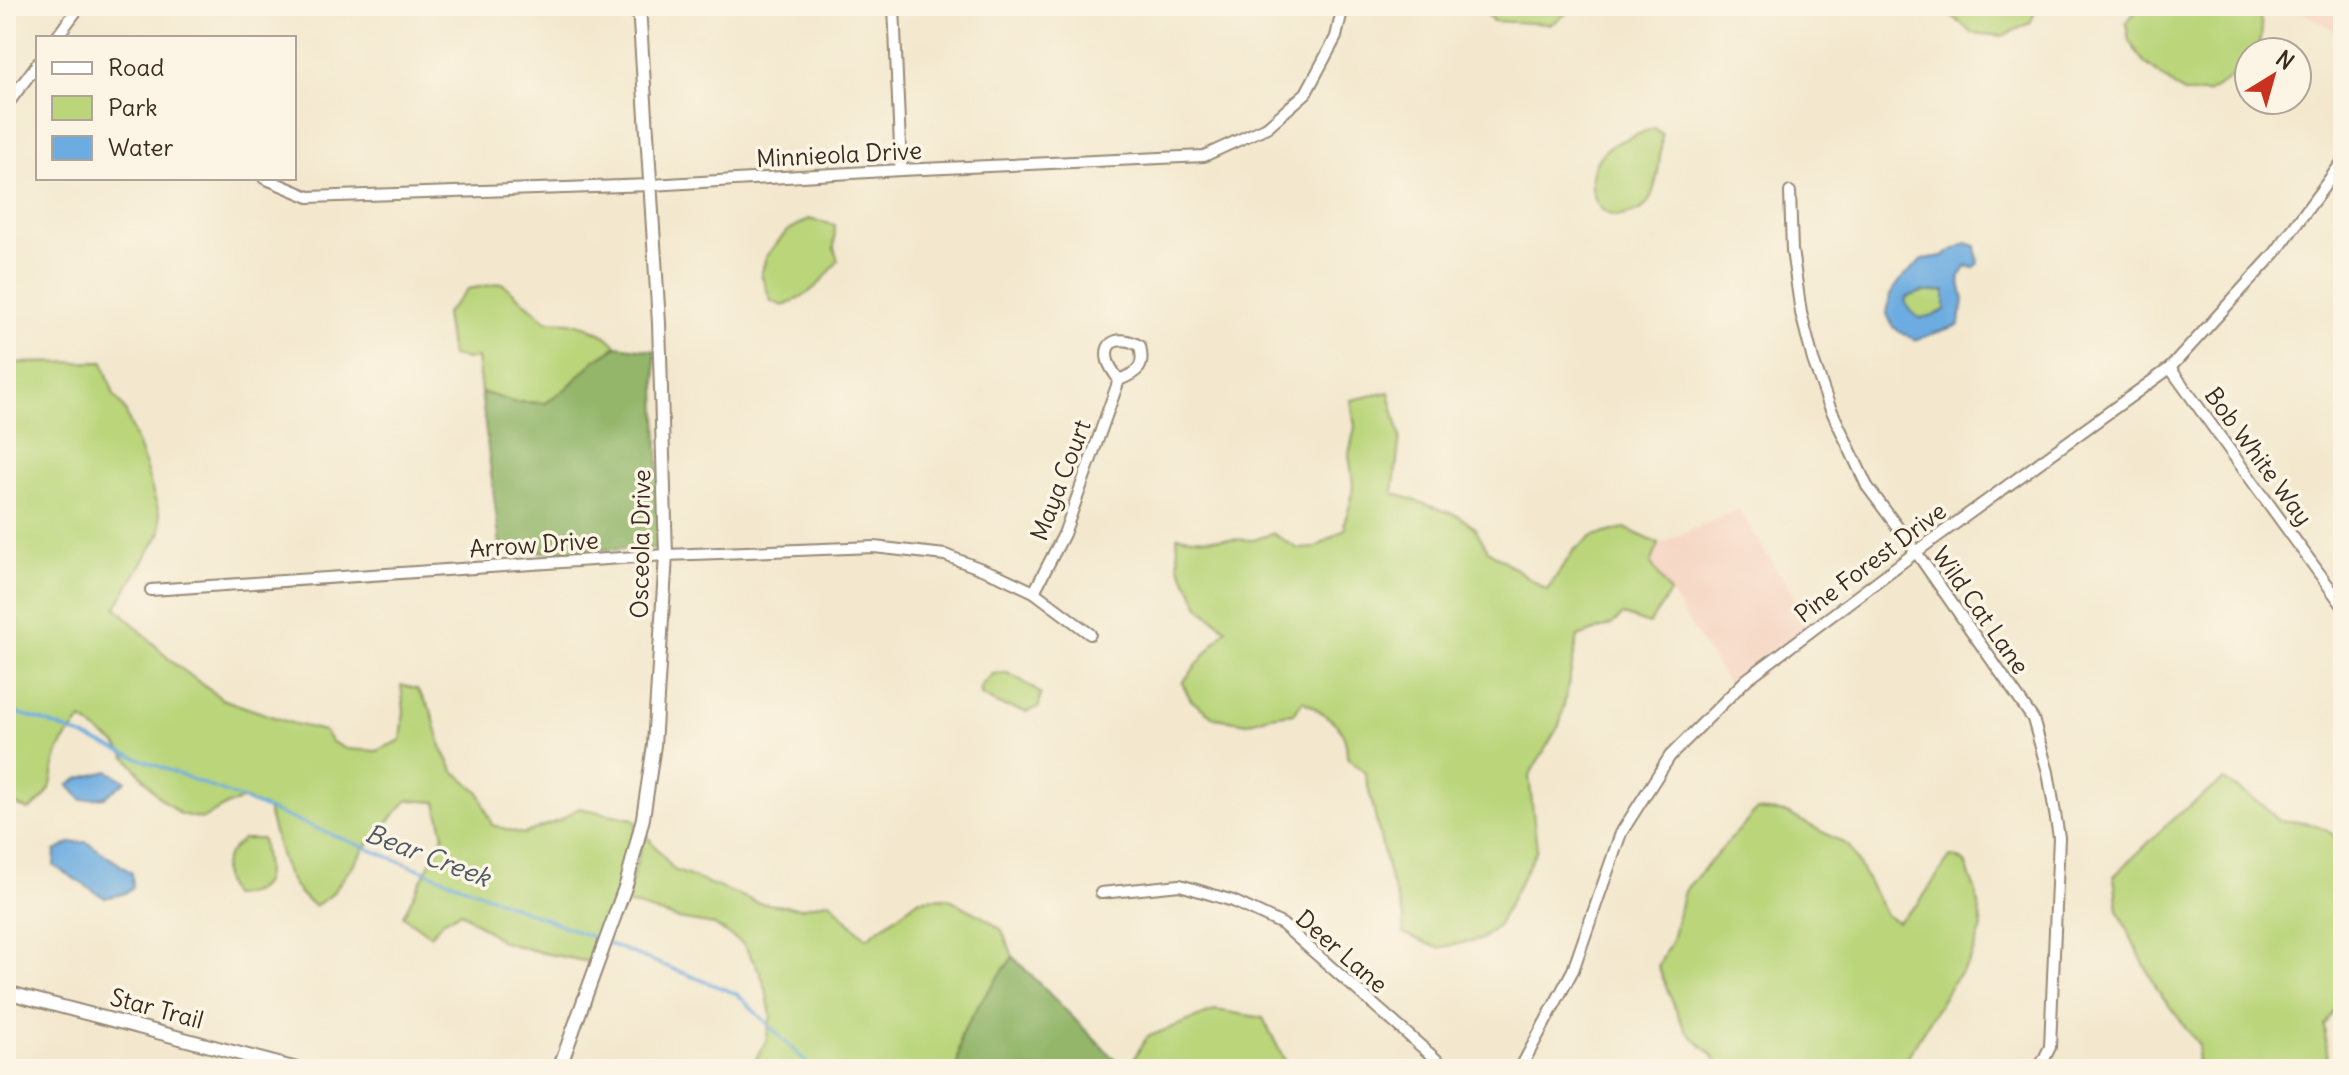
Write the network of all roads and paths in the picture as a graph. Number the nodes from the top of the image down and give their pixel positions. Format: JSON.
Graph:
{"nodes":[{"id":1,"x":80,"y":6,"type":"edge"},
{"id":2,"x":639,"y":6,"type":"edge"},
{"id":3,"x":894,"y":6,"type":"edge"},
{"id":4,"x":1343,"y":6,"type":"edge"},
{"id":5,"x":59,"y":36,"type":"edge"},
{"id":6,"x":36,"y":66,"type":"edge"},
{"id":7,"x":6,"y":106,"type":"edge"},
{"id":8,"x":2343,"y":161,"type":"edge"},
{"id":9,"x":901,"y":170,"type":"junction"},
{"id":10,"x":269,"y":180,"type":"edge"},
{"id":11,"x":651,"y":185,"type":"junction"},
{"id":12,"x":1790,"y":192,"type":"dead end"},
{"id":13,"x":2170,"y":368,"type":"junction"},
{"id":14,"x":1119,"y":380,"type":"dead end"},
{"id":15,"x":1916,"y":552,"type":"junction"},
{"id":16,"x":666,"y":555,"type":"junction"},
{"id":17,"x":151,"y":590,"type":"dead end"},
{"id":18,"x":1034,"y":592,"type":"junction"},
{"id":19,"x":2343,"y":606,"type":"edge"},
{"id":20,"x":1090,"y":634,"type":"dead end"},
{"id":21,"x":1101,"y":893,"type":"dead end"},
{"id":22,"x":6,"y":992,"type":"edge"},
{"id":23,"x":297,"y":1069,"type":"edge"},
{"id":24,"x":559,"y":1069,"type":"edge"},
{"id":25,"x":1447,"y":1069,"type":"edge"},
{"id":26,"x":1520,"y":1069,"type":"edge"},
{"id":27,"x":2039,"y":1069,"type":"edge"}],
"edges":[{"from":1,"to":5,"type":"street"},
{"from":2,"to":11,"type":"street","name":"Osceola Drive"},
{"from":3,"to":9,"type":"street"},
{"from":4,"to":9,"type":"street","name":"Minnieola Drive"},
{"from":6,"to":7,"type":"street"},
{"from":8,"to":13,"type":"street","name":"Pine Forest Drive"},
{"from":9,"to":11,"type":"street","name":"Minnieola Drive"},
{"from":10,"to":11,"type":"street","name":"Minnieola Drive"},
{"from":11,"to":16,"type":"street","name":"Osceola Drive"},
{"from":12,"to":15,"type":"street","name":"Wild Cat Lane"},
{"from":13,"to":15,"type":"street","name":"Pine Forest Drive"},
{"from":13,"to":19,"type":"street","name":"Bob White Way"},
{"from":14,"to":18,"type":"street","name":"Maya Court"},
{"from":15,"to":26,"type":"street","name":"Pine Forest Drive"},
{"from":15,"to":27,"type":"street","name":"Wild Cat Lane"},
{"from":16,"to":17,"type":"street","name":"Arrow Drive"},
{"from":16,"to":18,"type":"street","name":"Arrow Drive"},
{"from":16,"to":24,"type":"street","name":"Osceola Drive"},
{"from":18,"to":20,"type":"street","name":"Arrow Drive"},
{"from":21,"to":25,"type":"street","name":"Deer Lane"},
{"from":22,"to":23,"type":"street","name":"Star Trail"}]}
